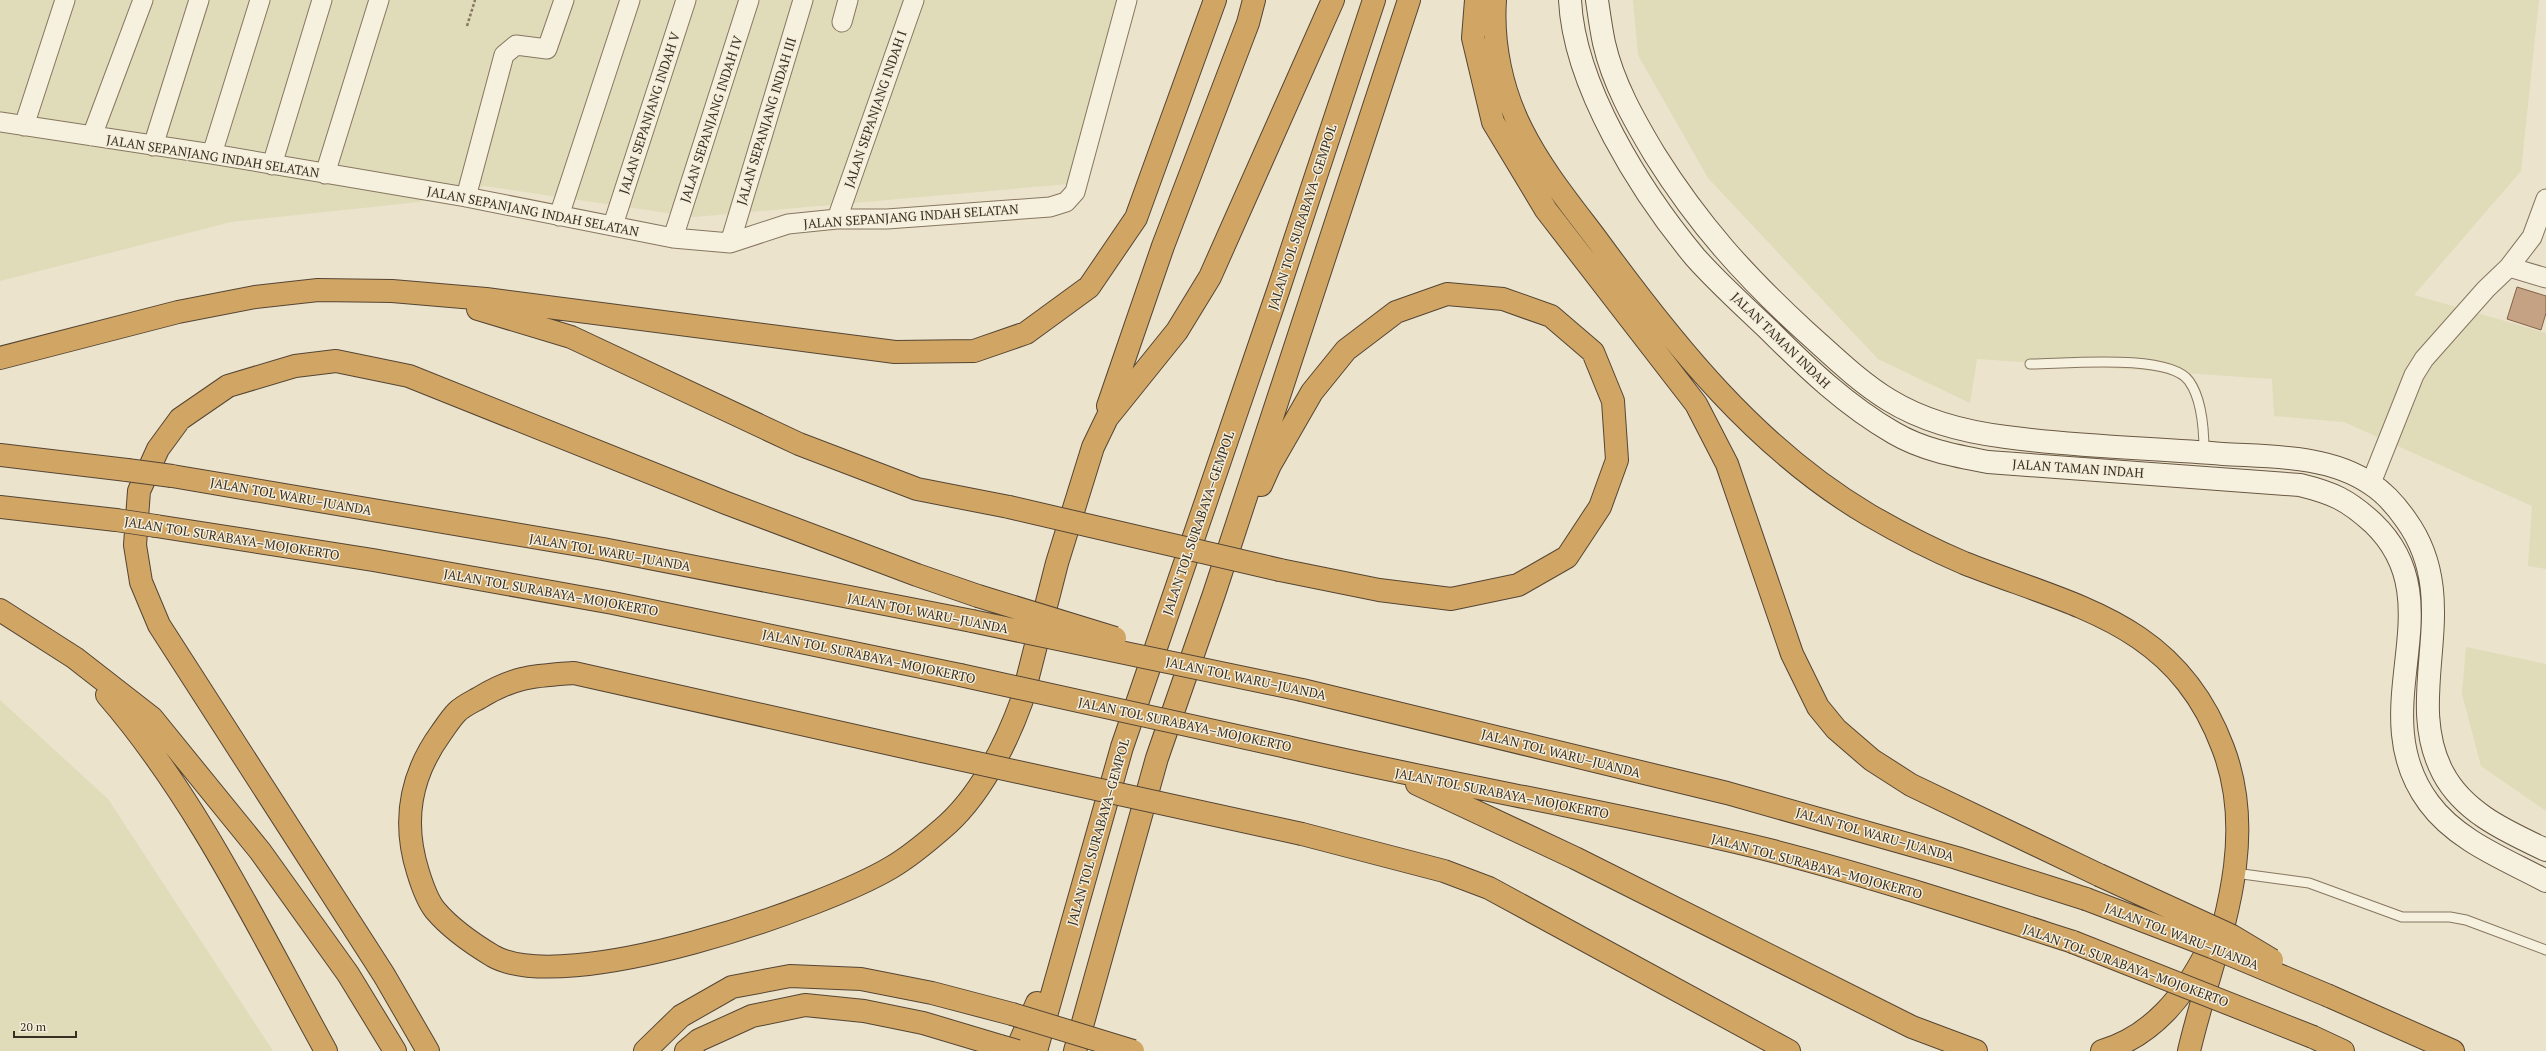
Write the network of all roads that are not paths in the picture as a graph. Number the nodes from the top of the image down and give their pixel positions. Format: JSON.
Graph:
{"nodes":[{"id":1,"x":66,"y":0,"type":"edge"},
{"id":2,"x":143,"y":0,"type":"edge"},
{"id":3,"x":199,"y":0,"type":"edge"},
{"id":4,"x":260,"y":0,"type":"edge"},
{"id":5,"x":322,"y":0,"type":"edge"},
{"id":6,"x":379,"y":0,"type":"edge"},
{"id":7,"x":564,"y":0,"type":"edge"},
{"id":8,"x":630,"y":0,"type":"edge"},
{"id":9,"x":686,"y":0,"type":"edge"},
{"id":10,"x":749,"y":0,"type":"edge"},
{"id":11,"x":803,"y":0,"type":"edge"},
{"id":12,"x":848,"y":0,"type":"edge"},
{"id":13,"x":914,"y":0,"type":"edge"},
{"id":14,"x":1127,"y":0,"type":"edge"},
{"id":15,"x":1215,"y":0,"type":"edge"},
{"id":16,"x":1254,"y":0,"type":"edge"},
{"id":17,"x":1333,"y":0,"type":"edge"},
{"id":18,"x":1374,"y":0,"type":"edge"},
{"id":19,"x":1409,"y":0,"type":"edge"},
{"id":20,"x":1476,"y":0,"type":"edge"},
{"id":21,"x":1495,"y":0,"type":"edge"},
{"id":22,"x":1570,"y":0,"type":"edge"},
{"id":23,"x":1597,"y":0,"type":"edge"},
{"id":24,"x":842,"y":22,"type":"dead end"},
{"id":25,"x":0,"y":123,"type":"edge"},
{"id":26,"x":24,"y":126,"type":"junction"},
{"id":27,"x":92,"y":136,"type":"junction"},
{"id":28,"x":153,"y":146,"type":"junction"},
{"id":29,"x":212,"y":154,"type":"junction"},
{"id":30,"x":272,"y":165,"type":"junction"},
{"id":31,"x":325,"y":174,"type":"junction"},
{"id":32,"x":466,"y":198,"type":"junction"},
{"id":33,"x":2546,"y":199,"type":"edge"},
{"id":34,"x":559,"y":216,"type":"junction"},
{"id":35,"x":837,"y":219,"type":"junction"},
{"id":36,"x":613,"y":225,"type":"junction"},
{"id":37,"x":673,"y":238,"type":"junction"},
{"id":38,"x":730,"y":243,"type":"junction"},
{"id":39,"x":2509,"y":267,"type":"junction"},
{"id":40,"x":2546,"y":278,"type":"edge"},
{"id":41,"x":392,"y":291,"type":"junction"},
{"id":42,"x":0,"y":358,"type":"edge"},
{"id":43,"x":2030,"y":364,"type":"dead end"},
{"id":44,"x":1861,"y":381,"type":"junction"},
{"id":45,"x":1846,"y":401,"type":"junction"},
{"id":46,"x":1093,"y":447,"type":"junction"},
{"id":47,"x":2204,"y":452,"type":"junction"},
{"id":48,"x":0,"y":455,"type":"edge"},
{"id":49,"x":2371,"y":483,"type":"junction"},
{"id":50,"x":0,"y":507,"type":"edge"},
{"id":51,"x":1214,"y":594,"type":"junction"},
{"id":52,"x":0,"y":610,"type":"edge"},
{"id":53,"x":75,"y":658,"type":"junction"},
{"id":54,"x":1238,"y":675,"type":"junction"},
{"id":55,"x":1392,"y":772,"type":"junction"},
{"id":56,"x":2546,"y":850,"type":"edge"},
{"id":57,"x":2235,"y":873,"type":"junction"},
{"id":58,"x":2546,"y":881,"type":"edge"},
{"id":59,"x":2228,"y":906,"type":"junction"},
{"id":60,"x":1070,"y":927,"type":"junction"},
{"id":61,"x":2546,"y":950,"type":"edge"},
{"id":62,"x":2303,"y":984,"type":"junction"},
{"id":63,"x":1011,"y":1049,"type":"edge"},
{"id":64,"x":326,"y":1051,"type":"edge"},
{"id":65,"x":395,"y":1051,"type":"edge"},
{"id":66,"x":428,"y":1051,"type":"edge"},
{"id":67,"x":645,"y":1051,"type":"edge"},
{"id":68,"x":686,"y":1051,"type":"edge"},
{"id":69,"x":1036,"y":1051,"type":"edge"},
{"id":70,"x":1075,"y":1051,"type":"edge"},
{"id":71,"x":1133,"y":1051,"type":"edge"},
{"id":72,"x":1789,"y":1051,"type":"edge"},
{"id":73,"x":1976,"y":1051,"type":"edge"},
{"id":74,"x":2102,"y":1051,"type":"edge"},
{"id":75,"x":2189,"y":1051,"type":"edge"},
{"id":76,"x":2343,"y":1051,"type":"edge"},
{"id":77,"x":2453,"y":1051,"type":"edge"}],
"edges":[{"from":1,"to":26,"type":"street"},
{"from":2,"to":27,"type":"street"},
{"from":3,"to":28,"type":"street"},
{"from":4,"to":29,"type":"street"},
{"from":5,"to":30,"type":"street"},
{"from":6,"to":31,"type":"street"},
{"from":7,"to":32,"type":"street"},
{"from":8,"to":34,"type":"street"},
{"from":9,"to":36,"type":"street","name":"JALAN SEPANJANG INDAH V"},
{"from":10,"to":37,"type":"street","name":"JALAN SEPANJANG INDAH IV"},
{"from":11,"to":38,"type":"street","name":"JALAN SEPANJANG INDAH III"},
{"from":12,"to":24,"type":"street"},
{"from":13,"to":35,"type":"street","name":"JALAN SEPANJANG INDAH I"},
{"from":14,"to":35,"type":"street","name":"JALAN SEPANJANG INDAH SELATAN"},
{"from":15,"to":41,"type":"highway"},
{"from":16,"to":46,"type":"highway"},
{"from":17,"to":46,"type":"highway"},
{"from":18,"to":60,"type":"highway","name":"JALAN TOL SURABAYA–GEMPOL"},
{"from":19,"to":51,"type":"highway"},
{"from":20,"to":62,"type":"highway","bridge":true},
{"from":21,"to":57,"type":"highway"},
{"from":22,"to":45,"type":"street","name":"JALAN TAMAN INDAH"},
{"from":23,"to":44,"type":"street","name":"JALAN TAMAN INDAH"},
{"from":25,"to":26,"type":"street","name":"JALAN SEPANJANG INDAH SELATAN"},
{"from":26,"to":27,"type":"street","name":"JALAN SEPANJANG INDAH SELATAN"},
{"from":27,"to":28,"type":"street","name":"JALAN SEPANJANG INDAH SELATAN"},
{"from":28,"to":29,"type":"street","name":"JALAN SEPANJANG INDAH SELATAN"},
{"from":29,"to":30,"type":"street","name":"JALAN SEPANJANG INDAH SELATAN"},
{"from":30,"to":31,"type":"street","name":"JALAN SEPANJANG INDAH SELATAN"},
{"from":31,"to":32,"type":"street","name":"JALAN SEPANJANG INDAH SELATAN"},
{"from":32,"to":34,"type":"street","name":"JALAN SEPANJANG INDAH SELATAN"},
{"from":33,"to":39,"type":"street"},
{"from":34,"to":36,"type":"street","name":"JALAN SEPANJANG INDAH SELATAN"},
{"from":35,"to":38,"type":"street","name":"JALAN SEPANJANG INDAH SELATAN"},
{"from":36,"to":37,"type":"street","name":"JALAN SEPANJANG INDAH SELATAN"},
{"from":37,"to":38,"type":"street","name":"JALAN SEPANJANG INDAH SELATAN"},
{"from":39,"to":40,"type":"street"},
{"from":39,"to":49,"type":"street"},
{"from":41,"to":42,"type":"highway"},
{"from":41,"to":51,"type":"highway","bridge":true},
{"from":43,"to":47,"type":"lane"},
{"from":44,"to":45,"type":"street"},
{"from":44,"to":47,"type":"street","name":"JALAN TAMAN INDAH"},
{"from":45,"to":58,"type":"street","name":"JALAN TAMAN INDAH"},
{"from":46,"to":72,"type":"highway","bridge":true},
{"from":47,"to":49,"type":"street","name":"JALAN TAMAN INDAH"},
{"from":48,"to":54,"type":"highway","name":"JALAN TOL WARU–JUANDA","bridge":true},
{"from":49,"to":56,"type":"street","name":"JALAN TAMAN INDAH"},
{"from":50,"to":55,"type":"highway","name":"JALAN TOL SURABAYA–MOJOKERTO","bridge":true},
{"from":51,"to":70,"type":"highway"},
{"from":52,"to":53,"type":"highway"},
{"from":53,"to":64,"type":"highway"},
{"from":53,"to":65,"type":"highway"},
{"from":54,"to":62,"type":"highway","name":"JALAN TOL WARU–JUANDA","bridge":true},
{"from":54,"to":66,"type":"highway","bridge":true},
{"from":55,"to":73,"type":"highway"},
{"from":55,"to":76,"type":"highway","name":"JALAN TOL SURABAYA–MOJOKERTO","bridge":true},
{"from":57,"to":59,"type":"highway"},
{"from":57,"to":61,"type":"lane"},
{"from":59,"to":74,"type":"highway"},
{"from":59,"to":75,"type":"highway"},
{"from":60,"to":63,"type":"highway"},
{"from":60,"to":69,"type":"highway","name":"JALAN TOL SURABAYA–GEMPOL"},
{"from":62,"to":77,"type":"highway","name":"JALAN TOL WARU–JUANDA","bridge":true},
{"from":63,"to":68,"type":"highway"},
{"from":67,"to":71,"type":"highway","bridge":true}]}
